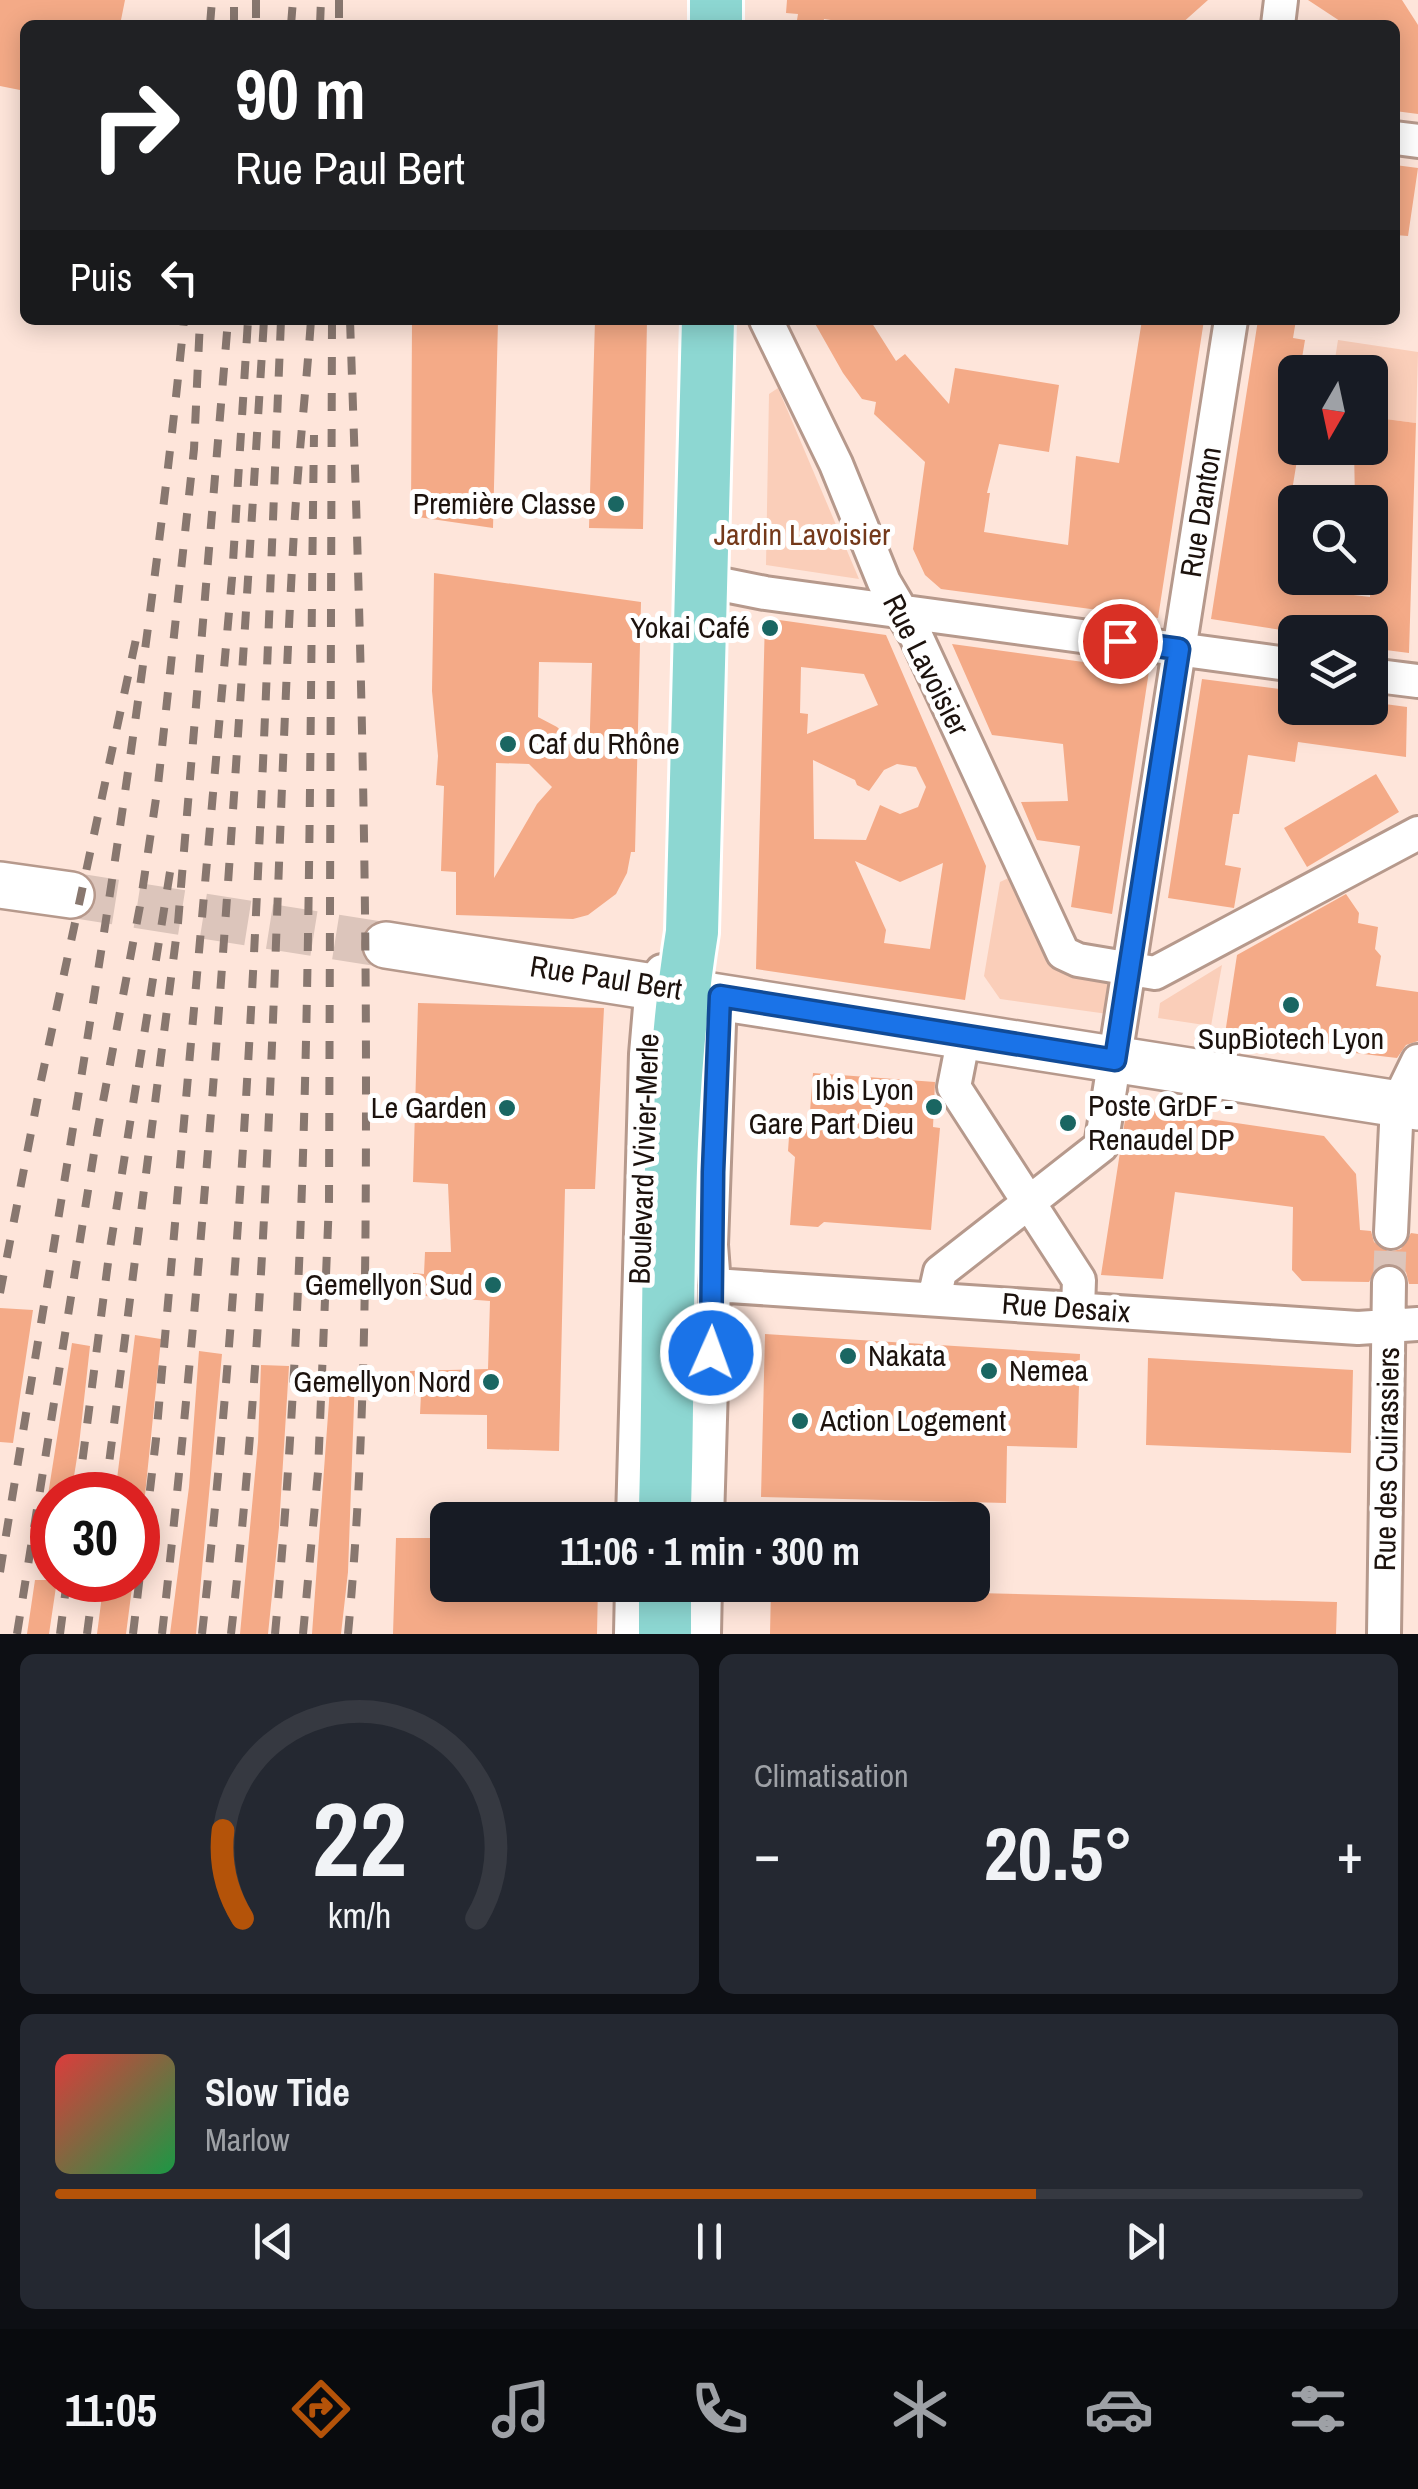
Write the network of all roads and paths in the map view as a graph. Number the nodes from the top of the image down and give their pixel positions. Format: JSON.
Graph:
{"nodes":[{"id":1,"x":708,"y":325,"type":"edge"},
{"id":2,"x":768,"y":325,"type":"edge"},
{"id":3,"x":1230,"y":325,"type":"edge"},
{"id":4,"x":722,"y":584,"type":"junction"},
{"id":5,"x":902,"y":612,"type":"junction"},
{"id":6,"x":1179,"y":649,"type":"junction"},
{"id":7,"x":1278,"y":662,"type":"edge"},
{"id":8,"x":1388,"y":677,"type":"edge"},
{"id":9,"x":1418,"y":681,"type":"edge"},
{"id":10,"x":1418,"y":833,"type":"edge"},
{"id":11,"x":7,"y":888,"type":"edge"},
{"id":12,"x":71,"y":895,"type":"tunnel mouth"},
{"id":13,"x":386,"y":944,"type":"tunnel mouth"},
{"id":14,"x":1130,"y":969,"type":"junction"},
{"id":15,"x":685,"y":990,"type":"junction"},
{"id":16,"x":964,"y":1036,"type":"junction"},
{"id":17,"x":1115,"y":1060,"type":"junction"},
{"id":18,"x":1418,"y":1061,"type":"edge"},
{"id":19,"x":1407,"y":1105,"type":"edge"},
{"id":20,"x":1028,"y":1202,"type":"junction"},
{"id":21,"x":1391,"y":1232,"type":"tunnel mouth"},
{"id":22,"x":1389,"y":1283,"type":"tunnel mouth"},
{"id":23,"x":714,"y":1285,"type":"junction"},
{"id":24,"x":934,"y":1299,"type":"junction"},
{"id":25,"x":1078,"y":1309,"type":"junction"},
{"id":26,"x":1403,"y":1325,"type":"edge"},
{"id":27,"x":669,"y":1502,"type":"edge"},
{"id":28,"x":672,"y":1502,"type":"edge"},
{"id":29,"x":632,"y":1602,"type":"edge"},
{"id":30,"x":665,"y":1602,"type":"edge"},
{"id":31,"x":705,"y":1602,"type":"edge"},
{"id":32,"x":631,"y":1634,"type":"edge"},
{"id":33,"x":665,"y":1634,"type":"edge"},
{"id":34,"x":704,"y":1634,"type":"edge"},
{"id":35,"x":1384,"y":1634,"type":"edge"}],
"edges":[{"from":1,"to":4,"type":"main road"},
{"from":2,"to":5,"type":"street","name":"Rue Lavoisier"},
{"from":3,"to":6,"type":"street","name":"Rue Danton"},
{"from":4,"to":5,"type":"street"},
{"from":4,"to":15,"type":"main road"},
{"from":5,"to":6,"type":"street"},
{"from":5,"to":14,"type":"street","name":"Rue Lavoisier"},
{"from":6,"to":7,"type":"street"},
{"from":6,"to":14,"type":"street","name":"Rue Danton"},
{"from":8,"to":9,"type":"street"},
{"from":10,"to":14,"type":"street"},
{"from":11,"to":12,"type":"street"},
{"from":13,"to":15,"type":"street","name":"Rue Paul Bert"},
{"from":14,"to":17,"type":"street","name":"Rue Danton"},
{"from":15,"to":16,"type":"street","name":"Rue Paul Bert"},
{"from":15,"to":23,"type":"street"},
{"from":15,"to":27,"type":"main road"},
{"from":16,"to":17,"type":"street","name":"Rue Paul Bert"},
{"from":16,"to":20,"type":"street"},
{"from":17,"to":19,"type":"street","name":"Rue Paul Bert"},
{"from":17,"to":20,"type":"street","name":"Rue Danton"},
{"from":18,"to":19,"type":"street"},
{"from":19,"to":21,"type":"street"},
{"from":20,"to":24,"type":"street","name":"Rue Danton"},
{"from":20,"to":25,"type":"street"},
{"from":22,"to":26,"type":"street","name":"Rue des Cuirassiers"},
{"from":23,"to":24,"type":"street","name":"Rue Desaix"},
{"from":23,"to":28,"type":"street"},
{"from":24,"to":25,"type":"street","name":"Rue Desaix"},
{"from":25,"to":26,"type":"street","name":"Rue Desaix"},
{"from":26,"to":35,"type":"street","name":"Rue des Cuirassiers"},
{"from":29,"to":32,"type":"street"},
{"from":30,"to":33,"type":"main road"},
{"from":31,"to":34,"type":"street"}]}
